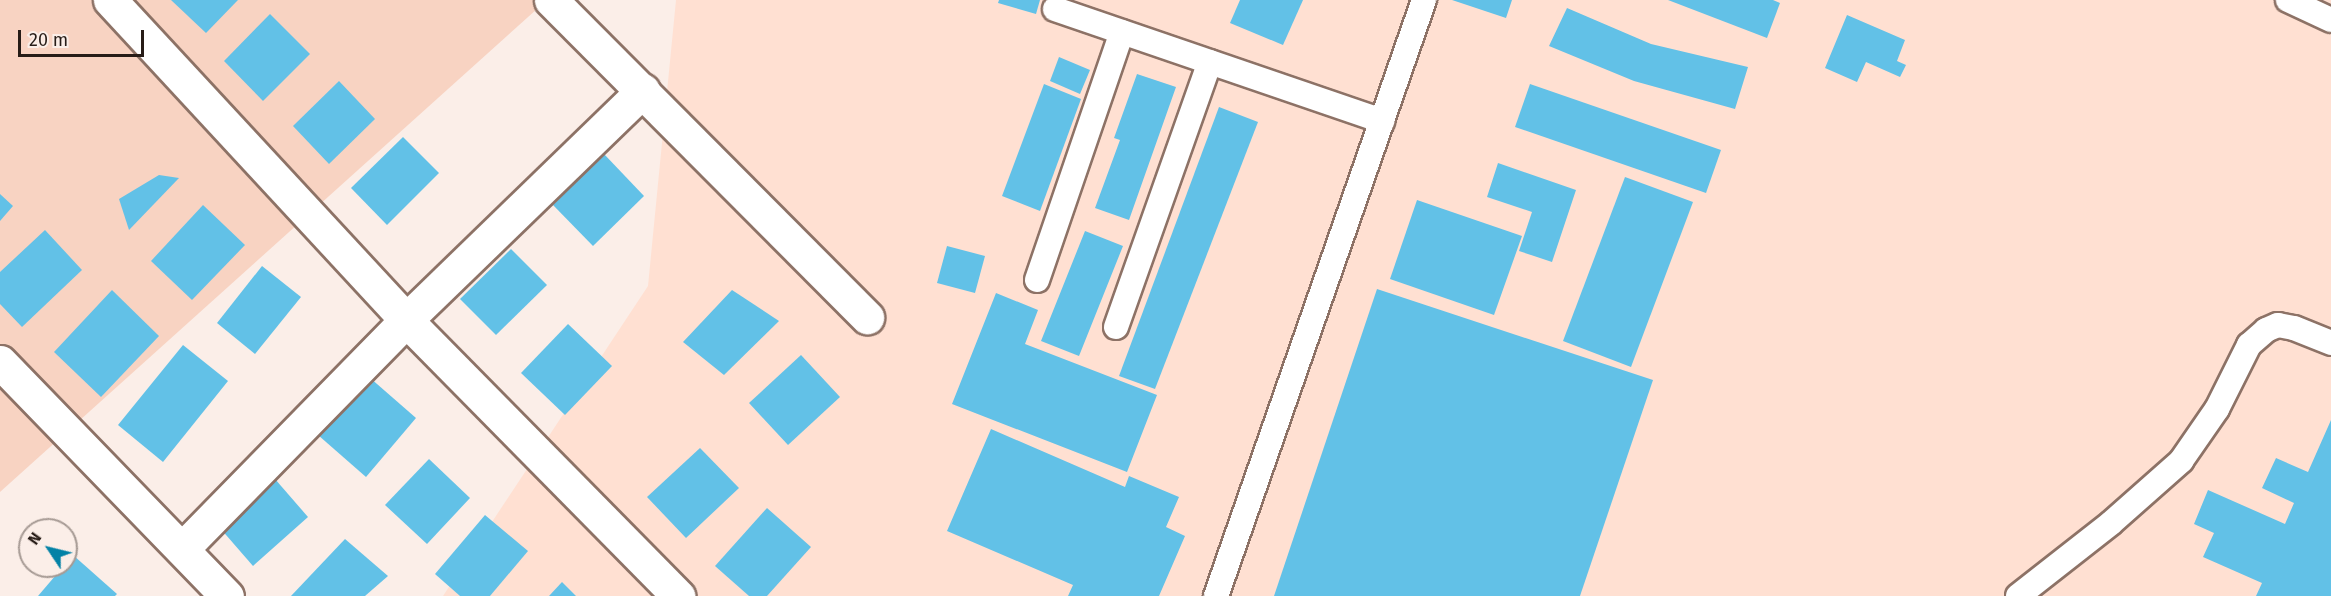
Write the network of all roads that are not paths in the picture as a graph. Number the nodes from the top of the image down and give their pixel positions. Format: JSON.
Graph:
{"nodes":[{"id":1,"x":110,"y":0,"type":"edge"},
{"id":2,"x":551,"y":0,"type":"edge"},
{"id":3,"x":1424,"y":0,"type":"edge"},
{"id":4,"x":2288,"y":0,"type":"edge"},
{"id":5,"x":1055,"y":9,"type":"dead end"},
{"id":6,"x":2331,"y":20,"type":"edge"},
{"id":7,"x":1122,"y":32,"type":"junction"},
{"id":8,"x":1210,"y":62,"type":"junction"},
{"id":9,"x":643,"y":90,"type":"junction"},
{"id":10,"x":1382,"y":121,"type":"junction"},
{"id":11,"x":1037,"y":280,"type":"dead end"},
{"id":12,"x":867,"y":317,"type":"dead end"},
{"id":13,"x":406,"y":320,"type":"junction"},
{"id":14,"x":1116,"y":327,"type":"dead end"},
{"id":15,"x":2331,"y":343,"type":"edge"},
{"id":16,"x":0,"y":362,"type":"edge"},
{"id":17,"x":182,"y":549,"type":"junction"},
{"id":18,"x":228,"y":596,"type":"edge"},
{"id":19,"x":678,"y":596,"type":"edge"},
{"id":20,"x":1216,"y":596,"type":"edge"},
{"id":21,"x":2018,"y":596,"type":"edge"}],
"edges":[{"from":1,"to":13,"type":"street"},
{"from":2,"to":9,"type":"street"},
{"from":3,"to":10,"type":"lane"},
{"from":4,"to":6,"type":"lane"},
{"from":5,"to":7,"type":"lane"},
{"from":7,"to":8,"type":"lane"},
{"from":7,"to":11,"type":"lane"},
{"from":8,"to":10,"type":"lane"},
{"from":8,"to":14,"type":"lane"},
{"from":9,"to":12,"type":"street"},
{"from":9,"to":13,"type":"street"},
{"from":10,"to":20,"type":"lane"},
{"from":13,"to":17,"type":"street"},
{"from":13,"to":19,"type":"street"},
{"from":15,"to":21,"type":"lane"},
{"from":16,"to":17,"type":"street"},
{"from":17,"to":18,"type":"street"}]}
